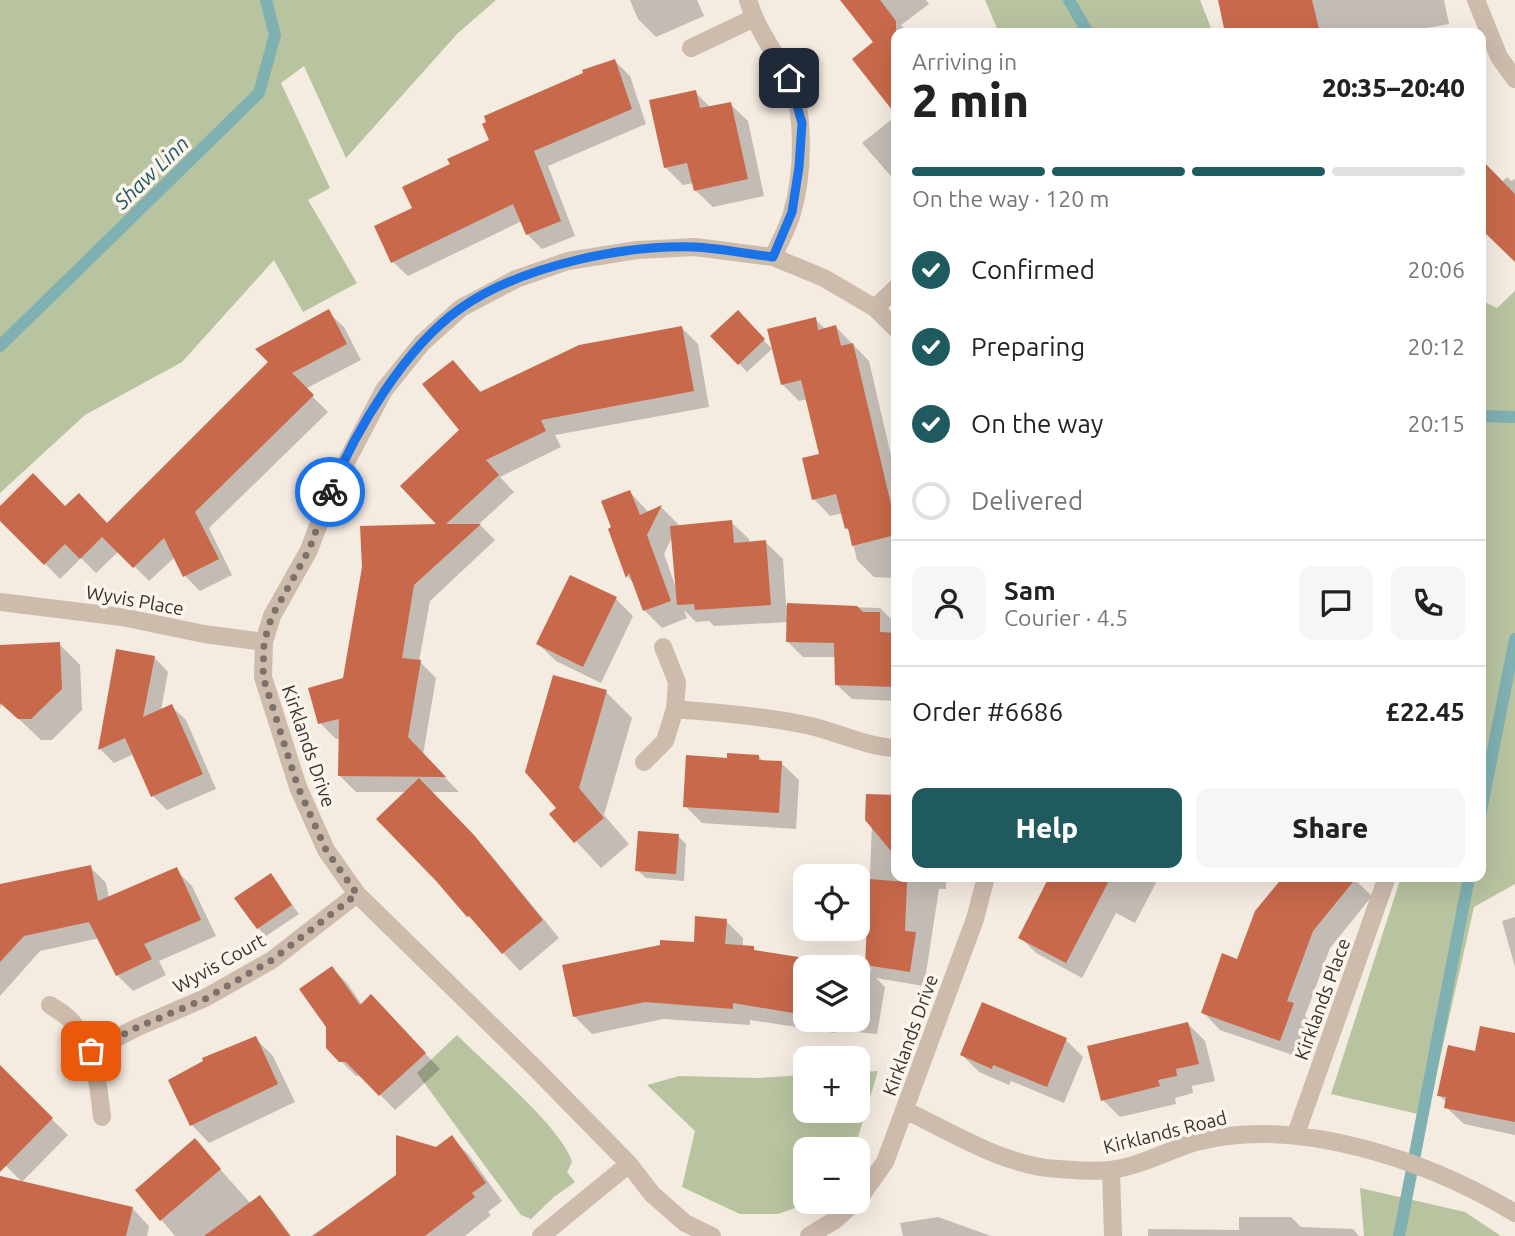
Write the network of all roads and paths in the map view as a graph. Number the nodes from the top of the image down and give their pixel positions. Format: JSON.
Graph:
{"nodes":[{"id":1,"x":748,"y":0,"type":"edge"},
{"id":2,"x":1476,"y":0,"type":"edge"},
{"id":3,"x":754,"y":18,"type":"junction"},
{"id":4,"x":691,"y":48,"type":"dead end"},
{"id":5,"x":1515,"y":79,"type":"edge"},
{"id":6,"x":773,"y":257,"type":"junction"},
{"id":7,"x":891,"y":293,"type":"edge"},
{"id":8,"x":875,"y":308,"type":"junction"},
{"id":9,"x":891,"y":324,"type":"edge"},
{"id":10,"x":0,"y":602,"type":"edge"},
{"id":11,"x":264,"y":642,"type":"junction"},
{"id":12,"x":663,"y":647,"type":"dead end"},
{"id":13,"x":676,"y":709,"type":"junction"},
{"id":14,"x":891,"y":747,"type":"edge"},
{"id":15,"x":644,"y":762,"type":"dead end"},
{"id":16,"x":985,"y":882,"type":"edge"},
{"id":17,"x":1385,"y":882,"type":"edge"},
{"id":18,"x":357,"y":894,"type":"junction"},
{"id":19,"x":50,"y":1004,"type":"dead end"},
{"id":20,"x":91,"y":1051,"type":"junction"},
{"id":21,"x":905,"y":1110,"type":"junction"},
{"id":22,"x":102,"y":1117,"type":"dead end"},
{"id":23,"x":1296,"y":1134,"type":"junction"},
{"id":24,"x":629,"y":1164,"type":"junction"},
{"id":25,"x":1111,"y":1170,"type":"junction"},
{"id":26,"x":870,"y":1183,"type":"edge"},
{"id":27,"x":1515,"y":1213,"type":"edge"},
{"id":28,"x":842,"y":1214,"type":"edge"},
{"id":29,"x":541,"y":1236,"type":"edge"},
{"id":30,"x":712,"y":1236,"type":"edge"},
{"id":31,"x":809,"y":1236,"type":"edge"},
{"id":32,"x":1113,"y":1236,"type":"edge"}],
"edges":[{"from":1,"to":3,"type":"street"},
{"from":2,"to":5,"type":"street"},
{"from":3,"to":4,"type":"street"},
{"from":3,"to":6,"type":"street"},
{"from":6,"to":8,"type":"street","name":"Kirklands Drive"},
{"from":6,"to":11,"type":"street","name":"Kirklands Drive"},
{"from":7,"to":8,"type":"street"},
{"from":8,"to":9,"type":"street","name":"Kirklands Drive"},
{"from":10,"to":11,"type":"street","name":"Wyvis Place"},
{"from":11,"to":18,"type":"street","name":"Kirklands Drive"},
{"from":12,"to":13,"type":"street"},
{"from":13,"to":14,"type":"street"},
{"from":13,"to":15,"type":"street"},
{"from":16,"to":21,"type":"street","name":"Kirklands Drive"},
{"from":17,"to":23,"type":"street","name":"Kirklands Place"},
{"from":18,"to":20,"type":"street","name":"Wyvis Court"},
{"from":18,"to":24,"type":"street","name":"Kirklands Drive"},
{"from":19,"to":20,"type":"street"},
{"from":20,"to":22,"type":"street"},
{"from":21,"to":25,"type":"street","name":"Kirklands Road"},
{"from":21,"to":26,"type":"street","name":"Kirklands Drive"},
{"from":23,"to":25,"type":"street","name":"Kirklands Road"},
{"from":23,"to":27,"type":"street","name":"Kirklands Road"},
{"from":24,"to":29,"type":"street"},
{"from":24,"to":30,"type":"street","name":"Kirklands Drive"},
{"from":25,"to":32,"type":"street"},
{"from":28,"to":31,"type":"street","name":"Kirklands Drive"}]}
